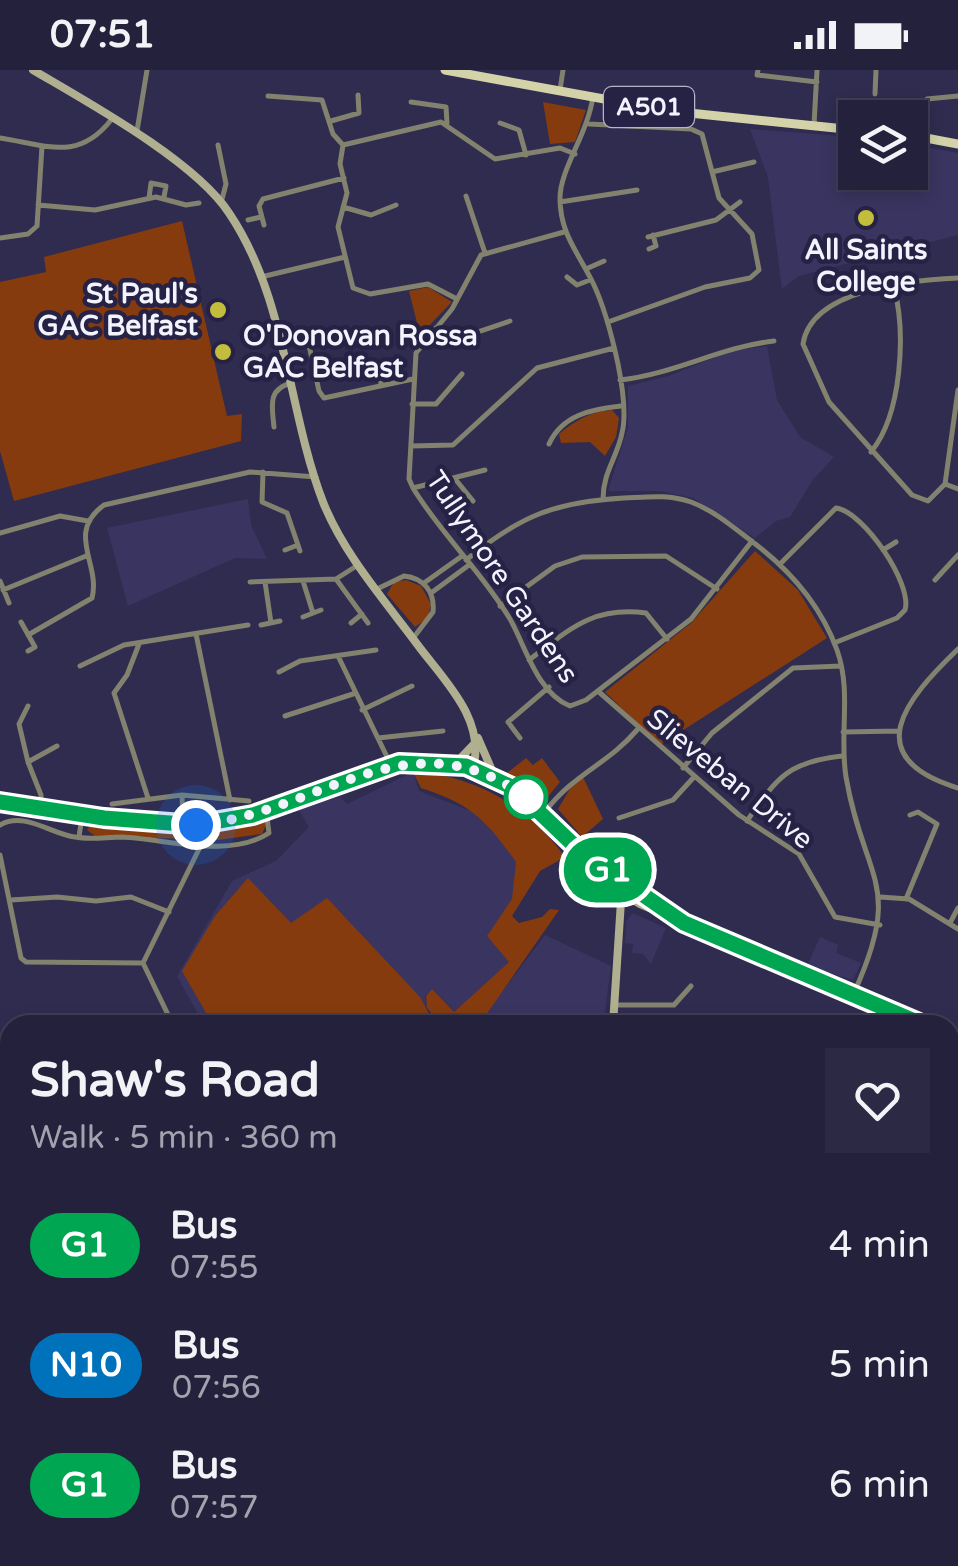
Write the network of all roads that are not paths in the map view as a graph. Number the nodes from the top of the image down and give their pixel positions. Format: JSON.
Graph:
{"nodes":[{"id":1,"x":34,"y":70,"type":"edge"},
{"id":2,"x":146,"y":70,"type":"edge"},
{"id":3,"x":445,"y":70,"type":"edge"},
{"id":4,"x":563,"y":70,"type":"edge"},
{"id":5,"x":758,"y":70,"type":"edge"},
{"id":6,"x":817,"y":70,"type":"edge"},
{"id":7,"x":876,"y":70,"type":"edge"},
{"id":8,"x":461,"y":71,"type":"edge"},
{"id":9,"x":817,"y":82,"type":"junction"},
{"id":10,"x":932,"y":85,"type":"dead end"},
{"id":11,"x":560,"y":90,"type":"junction"},
{"id":12,"x":875,"y":94,"type":"dead end"},
{"id":13,"x":268,"y":96,"type":"dead end"},
{"id":14,"x":358,"y":96,"type":"dead end"},
{"id":15,"x":593,"y":96,"type":"junction"},
{"id":16,"x":958,"y":96,"type":"edge"},
{"id":17,"x":411,"y":102,"type":"dead end"},
{"id":18,"x":429,"y":104,"type":"junction"},
{"id":19,"x":427,"y":114,"type":"dead end"},
{"id":20,"x":111,"y":120,"type":"junction"},
{"id":21,"x":330,"y":121,"type":"junction"},
{"id":22,"x":500,"y":123,"type":"dead end"},
{"id":23,"x":447,"y":124,"type":"junction"},
{"id":24,"x":589,"y":124,"type":"junction"},
{"id":25,"x":814,"y":125,"type":"junction"},
{"id":26,"x":838,"y":128,"type":"edge"},
{"id":27,"x":137,"y":136,"type":"junction"},
{"id":28,"x":0,"y":138,"type":"edge"},
{"id":29,"x":928,"y":138,"type":"edge"},
{"id":30,"x":958,"y":144,"type":"edge"},
{"id":31,"x":218,"y":145,"type":"dead end"},
{"id":32,"x":343,"y":145,"type":"junction"},
{"id":33,"x":42,"y":146,"type":"junction"},
{"id":34,"x":575,"y":154,"type":"junction"},
{"id":35,"x":526,"y":156,"type":"junction"},
{"id":36,"x":754,"y":162,"type":"dead end"},
{"id":37,"x":712,"y":172,"type":"junction"},
{"id":38,"x":344,"y":178,"type":"junction"},
{"id":39,"x":637,"y":190,"type":"dead end"},
{"id":40,"x":164,"y":196,"type":"junction"},
{"id":41,"x":466,"y":196,"type":"dead end"},
{"id":42,"x":148,"y":198,"type":"junction"},
{"id":43,"x":560,"y":202,"type":"junction"},
{"id":44,"x":740,"y":202,"type":"dead end"},
{"id":45,"x":200,"y":203,"type":"dead end"},
{"id":46,"x":222,"y":203,"type":"junction"},
{"id":47,"x":38,"y":205,"type":"junction"},
{"id":48,"x":342,"y":206,"type":"junction"},
{"id":49,"x":396,"y":206,"type":"dead end"},
{"id":50,"x":726,"y":210,"type":"junction"},
{"id":51,"x":248,"y":220,"type":"dead end"},
{"id":52,"x":660,"y":222,"type":"dead end"},
{"id":53,"x":564,"y":232,"type":"junction"},
{"id":54,"x":663,"y":233,"type":"junction"},
{"id":55,"x":0,"y":238,"type":"edge"},
{"id":56,"x":649,"y":250,"type":"dead end"},
{"id":57,"x":486,"y":253,"type":"junction"},
{"id":58,"x":345,"y":257,"type":"junction"},
{"id":59,"x":604,"y":262,"type":"dead end"},
{"id":60,"x":586,"y":269,"type":"junction"},
{"id":61,"x":261,"y":277,"type":"junction"},
{"id":62,"x":567,"y":278,"type":"dead end"},
{"id":63,"x":958,"y":278,"type":"edge"},
{"id":64,"x":591,"y":280,"type":"junction"},
{"id":65,"x":894,"y":287,"type":"junction"},
{"id":66,"x":457,"y":299,"type":"junction"},
{"id":67,"x":510,"y":321,"type":"dead end"},
{"id":68,"x":608,"y":322,"type":"junction"},
{"id":69,"x":436,"y":328,"type":"junction"},
{"id":70,"x":306,"y":336,"type":"dead end"},
{"id":71,"x":774,"y":340,"type":"dead end"},
{"id":72,"x":614,"y":348,"type":"junction"},
{"id":73,"x":364,"y":363,"type":"dead end"},
{"id":74,"x":462,"y":374,"type":"dead end"},
{"id":75,"x":413,"y":379,"type":"junction"},
{"id":76,"x":620,"y":380,"type":"junction"},
{"id":77,"x":292,"y":383,"type":"junction"},
{"id":78,"x":381,"y":383,"type":"junction"},
{"id":79,"x":958,"y":390,"type":"edge"},
{"id":80,"x":412,"y":404,"type":"junction"},
{"id":81,"x":621,"y":406,"type":"junction"},
{"id":82,"x":274,"y":427,"type":"dead end"},
{"id":83,"x":549,"y":444,"type":"dead end"},
{"id":84,"x":411,"y":446,"type":"junction"},
{"id":85,"x":871,"y":452,"type":"junction"},
{"id":86,"x":485,"y":470,"type":"dead end"},
{"id":87,"x":263,"y":472,"type":"junction"},
{"id":88,"x":316,"y":477,"type":"junction"},
{"id":89,"x":456,"y":479,"type":"junction"},
{"id":90,"x":945,"y":484,"type":"junction"},
{"id":91,"x":412,"y":488,"type":"junction"},
{"id":92,"x":958,"y":489,"type":"edge"},
{"id":93,"x":603,"y":499,"type":"junction"},
{"id":94,"x":473,"y":501,"type":"dead end"},
{"id":95,"x":88,"y":520,"type":"junction"},
{"id":96,"x":0,"y":534,"type":"edge"},
{"id":97,"x":752,"y":541,"type":"junction"},
{"id":98,"x":896,"y":542,"type":"dead end"},
{"id":99,"x":284,"y":550,"type":"dead end"},
{"id":100,"x":883,"y":550,"type":"junction"},
{"id":101,"x":86,"y":556,"type":"junction"},
{"id":102,"x":958,"y":556,"type":"edge"},
{"id":103,"x":465,"y":560,"type":"junction"},
{"id":104,"x":358,"y":564,"type":"junction"},
{"id":105,"x":780,"y":564,"type":"junction"},
{"id":106,"x":336,"y":579,"type":"junction"},
{"id":107,"x":935,"y":580,"type":"dead end"},
{"id":108,"x":0,"y":581,"type":"edge"},
{"id":109,"x":302,"y":581,"type":"junction"},
{"id":110,"x":250,"y":582,"type":"dead end"},
{"id":111,"x":265,"y":582,"type":"junction"},
{"id":112,"x":424,"y":583,"type":"junction"},
{"id":113,"x":376,"y":589,"type":"junction"},
{"id":114,"x":717,"y":589,"type":"junction"},
{"id":115,"x":4,"y":590,"type":"junction"},
{"id":116,"x":431,"y":593,"type":"junction"},
{"id":117,"x":9,"y":602,"type":"dead end"},
{"id":118,"x":500,"y":606,"type":"junction"},
{"id":119,"x":321,"y":610,"type":"dead end"},
{"id":120,"x":313,"y":613,"type":"junction"},
{"id":121,"x":362,"y":614,"type":"junction"},
{"id":122,"x":303,"y":617,"type":"dead end"},
{"id":123,"x":280,"y":621,"type":"dead end"},
{"id":124,"x":20,"y":622,"type":"dead end"},
{"id":125,"x":271,"y":623,"type":"junction"},
{"id":126,"x":350,"y":623,"type":"dead end"},
{"id":127,"x":368,"y":623,"type":"dead end"},
{"id":128,"x":248,"y":625,"type":"dead end"},
{"id":129,"x":262,"y":626,"type":"dead end"},
{"id":130,"x":196,"y":634,"type":"junction"},
{"id":131,"x":28,"y":636,"type":"junction"},
{"id":132,"x":413,"y":638,"type":"junction"},
{"id":133,"x":667,"y":638,"type":"junction"},
{"id":134,"x":834,"y":643,"type":"junction"},
{"id":135,"x":139,"y":644,"type":"junction"},
{"id":136,"x":958,"y":648,"type":"edge"},
{"id":137,"x":376,"y":650,"type":"dead end"},
{"id":138,"x":28,"y":651,"type":"dead end"},
{"id":139,"x":951,"y":655,"type":"junction"},
{"id":140,"x":338,"y":656,"type":"junction"},
{"id":141,"x":529,"y":660,"type":"junction"},
{"id":142,"x":958,"y":662,"type":"edge"},
{"id":143,"x":80,"y":666,"type":"dead end"},
{"id":144,"x":841,"y":666,"type":"junction"},
{"id":145,"x":279,"y":672,"type":"dead end"},
{"id":146,"x":412,"y":686,"type":"dead end"},
{"id":147,"x":550,"y":687,"type":"junction"},
{"id":148,"x":598,"y":691,"type":"junction"},
{"id":149,"x":353,"y":694,"type":"junction"},
{"id":150,"x":28,"y":706,"type":"dead end"},
{"id":151,"x":362,"y":710,"type":"junction"},
{"id":152,"x":285,"y":716,"type":"dead end"},
{"id":153,"x":472,"y":724,"type":"junction"},
{"id":154,"x":637,"y":730,"type":"junction"},
{"id":155,"x":443,"y":731,"type":"dead end"},
{"id":156,"x":899,"y":731,"type":"junction"},
{"id":157,"x":844,"y":732,"type":"junction"},
{"id":158,"x":378,"y":738,"type":"junction"},
{"id":159,"x":520,"y":738,"type":"dead end"},
{"id":160,"x":475,"y":744,"type":"junction"},
{"id":161,"x":57,"y":746,"type":"dead end"},
{"id":162,"x":843,"y":756,"type":"junction"},
{"id":163,"x":28,"y":762,"type":"junction"},
{"id":164,"x":455,"y":764,"type":"junction"},
{"id":165,"x":390,"y":765,"type":"junction"},
{"id":166,"x":473,"y":768,"type":"junction"},
{"id":167,"x":683,"y":768,"type":"junction"},
{"id":168,"x":494,"y":776,"type":"junction"},
{"id":169,"x":694,"y":777,"type":"junction"},
{"id":170,"x":958,"y":788,"type":"edge"},
{"id":171,"x":182,"y":795,"type":"junction"},
{"id":172,"x":148,"y":798,"type":"junction"},
{"id":173,"x":230,"y":800,"type":"junction"},
{"id":174,"x":249,"y":801,"type":"dead end"},
{"id":175,"x":0,"y":802,"type":"edge"},
{"id":176,"x":112,"y":804,"type":"dead end"},
{"id":177,"x":41,"y":810,"type":"junction"},
{"id":178,"x":266,"y":810,"type":"junction"},
{"id":179,"x":543,"y":814,"type":"junction"},
{"id":180,"x":910,"y":815,"type":"dead end"},
{"id":181,"x":82,"y":816,"type":"junction"},
{"id":182,"x":619,"y":818,"type":"dead end"},
{"id":183,"x":747,"y":821,"type":"junction"},
{"id":184,"x":183,"y":824,"type":"junction"},
{"id":185,"x":0,"y":825,"type":"edge"},
{"id":186,"x":79,"y":838,"type":"junction"},
{"id":187,"x":202,"y":844,"type":"junction"},
{"id":188,"x":581,"y":852,"type":"junction"},
{"id":189,"x":0,"y":856,"type":"edge"},
{"id":190,"x":629,"y":885,"type":"junction"},
{"id":191,"x":623,"y":894,"type":"junction"},
{"id":192,"x":880,"y":897,"type":"junction"},
{"id":193,"x":906,"y":899,"type":"junction"},
{"id":194,"x":11,"y":900,"type":"junction"},
{"id":195,"x":958,"y":908,"type":"edge"},
{"id":196,"x":654,"y":910,"type":"junction"},
{"id":197,"x":169,"y":912,"type":"junction"},
{"id":198,"x":684,"y":923,"type":"junction"},
{"id":199,"x":949,"y":924,"type":"junction"},
{"id":200,"x":619,"y":925,"type":"junction"},
{"id":201,"x":880,"y":925,"type":"junction"},
{"id":202,"x":958,"y":930,"type":"edge"},
{"id":203,"x":143,"y":963,"type":"junction"},
{"id":204,"x":692,"y":986,"type":"dead end"},
{"id":205,"x":853,"y":995,"type":"junction"},
{"id":206,"x":615,"y":1005,"type":"junction"},
{"id":207,"x":168,"y":1015,"type":"edge"},
{"id":208,"x":614,"y":1015,"type":"edge"},
{"id":209,"x":900,"y":1015,"type":"edge"}],
"edges":[{"from":1,"to":20,"type":"main road"},
{"from":2,"to":27,"type":"street"},
{"from":3,"to":8,"type":"main road","number":"A501"},
{"from":4,"to":11,"type":"street"},
{"from":5,"to":9,"type":"street"},
{"from":6,"to":9,"type":"street"},
{"from":7,"to":12,"type":"street"},
{"from":8,"to":11,"type":"main road","number":"A501"},
{"from":9,"to":25,"type":"street"},
{"from":10,"to":16,"type":"street"},
{"from":11,"to":15,"type":"main road","number":"A501"},
{"from":13,"to":21,"type":"street"},
{"from":14,"to":21,"type":"street"},
{"from":15,"to":24,"type":"street"},
{"from":15,"to":25,"type":"main road","number":"A501"},
{"from":17,"to":18,"type":"street"},
{"from":18,"to":19,"type":"street"},
{"from":18,"to":23,"type":"street"},
{"from":20,"to":27,"type":"main road"},
{"from":20,"to":33,"type":"street"},
{"from":21,"to":32,"type":"street"},
{"from":22,"to":35,"type":"street"},
{"from":23,"to":32,"type":"street"},
{"from":23,"to":35,"type":"street"},
{"from":24,"to":34,"type":"street"},
{"from":24,"to":37,"type":"street"},
{"from":25,"to":26,"type":"main road","number":"A501"},
{"from":27,"to":46,"type":"main road"},
{"from":28,"to":33,"type":"street"},
{"from":29,"to":30,"type":"main road"},
{"from":31,"to":46,"type":"street"},
{"from":32,"to":38,"type":"street"},
{"from":33,"to":47,"type":"street"},
{"from":34,"to":35,"type":"street"},
{"from":34,"to":43,"type":"street"},
{"from":36,"to":37,"type":"street"},
{"from":37,"to":50,"type":"street"},
{"from":38,"to":48,"type":"street"},
{"from":38,"to":51,"type":"street"},
{"from":39,"to":43,"type":"street"},
{"from":40,"to":42,"type":"street"},
{"from":40,"to":42,"type":"street"},
{"from":40,"to":45,"type":"street"},
{"from":41,"to":57,"type":"street"},
{"from":42,"to":47,"type":"street"},
{"from":43,"to":53,"type":"street"},
{"from":44,"to":50,"type":"street"},
{"from":46,"to":61,"type":"main road"},
{"from":47,"to":55,"type":"street"},
{"from":48,"to":49,"type":"street"},
{"from":48,"to":58,"type":"street"},
{"from":50,"to":54,"type":"street"},
{"from":50,"to":68,"type":"street"},
{"from":52,"to":54,"type":"street"},
{"from":53,"to":57,"type":"street"},
{"from":53,"to":60,"type":"street"},
{"from":54,"to":56,"type":"street"},
{"from":57,"to":66,"type":"street","name":"Tullymore Gardens"},
{"from":58,"to":61,"type":"street"},
{"from":58,"to":66,"type":"street"},
{"from":59,"to":60,"type":"street"},
{"from":60,"to":64,"type":"street"},
{"from":61,"to":77,"type":"main road"},
{"from":62,"to":64,"type":"street"},
{"from":63,"to":65,"type":"street"},
{"from":64,"to":68,"type":"street"},
{"from":65,"to":85,"type":"street"},
{"from":65,"to":85,"type":"street"},
{"from":66,"to":69,"type":"street","name":"Tullymore Gardens"},
{"from":67,"to":69,"type":"street"},
{"from":68,"to":72,"type":"street"},
{"from":69,"to":75,"type":"street","name":"Tullymore Gardens"},
{"from":70,"to":78,"type":"street"},
{"from":71,"to":76,"type":"street"},
{"from":72,"to":76,"type":"street"},
{"from":72,"to":84,"type":"street"},
{"from":73,"to":78,"type":"street"},
{"from":74,"to":80,"type":"street"},
{"from":75,"to":78,"type":"street"},
{"from":75,"to":80,"type":"street","name":"Tullymore Gardens"},
{"from":76,"to":81,"type":"street"},
{"from":77,"to":82,"type":"street"},
{"from":77,"to":88,"type":"main road"},
{"from":79,"to":90,"type":"street"},
{"from":80,"to":84,"type":"street","name":"Tullymore Gardens"},
{"from":81,"to":83,"type":"street"},
{"from":81,"to":93,"type":"street"},
{"from":84,"to":91,"type":"street","name":"Tullymore Gardens"},
{"from":85,"to":90,"type":"street"},
{"from":86,"to":89,"type":"street"},
{"from":87,"to":88,"type":"street"},
{"from":87,"to":95,"type":"street"},
{"from":87,"to":99,"type":"street"},
{"from":88,"to":104,"type":"main road"},
{"from":89,"to":91,"type":"street"},
{"from":89,"to":94,"type":"street"},
{"from":90,"to":92,"type":"street"},
{"from":91,"to":103,"type":"street","name":"Tullymore Gardens"},
{"from":93,"to":97,"type":"street"},
{"from":93,"to":103,"type":"street"},
{"from":95,"to":96,"type":"street"},
{"from":95,"to":101,"type":"street"},
{"from":97,"to":105,"type":"street"},
{"from":97,"to":114,"type":"street"},
{"from":98,"to":100,"type":"street"},
{"from":100,"to":105,"type":"street"},
{"from":100,"to":134,"type":"street"},
{"from":101,"to":115,"type":"street"},
{"from":101,"to":131,"type":"street"},
{"from":102,"to":107,"type":"street"},
{"from":103,"to":112,"type":"street"},
{"from":103,"to":116,"type":"street"},
{"from":103,"to":118,"type":"street","name":"Tullymore Gardens"},
{"from":104,"to":106,"type":"street"},
{"from":104,"to":113,"type":"main road"},
{"from":105,"to":134,"type":"street"},
{"from":106,"to":109,"type":"street"},
{"from":106,"to":121,"type":"street"},
{"from":108,"to":115,"type":"street"},
{"from":109,"to":111,"type":"street"},
{"from":109,"to":120,"type":"street"},
{"from":110,"to":111,"type":"street"},
{"from":111,"to":125,"type":"street"},
{"from":112,"to":113,"type":"street"},
{"from":112,"to":116,"type":"street"},
{"from":113,"to":132,"type":"main road"},
{"from":114,"to":118,"type":"street"},
{"from":114,"to":133,"type":"street"},
{"from":115,"to":117,"type":"street"},
{"from":116,"to":132,"type":"street"},
{"from":118,"to":141,"type":"street","name":"Tullymore Gardens"},
{"from":119,"to":120,"type":"street"},
{"from":120,"to":122,"type":"street"},
{"from":121,"to":126,"type":"street"},
{"from":121,"to":127,"type":"street"},
{"from":123,"to":125,"type":"street"},
{"from":124,"to":131,"type":"street"},
{"from":125,"to":129,"type":"street"},
{"from":128,"to":130,"type":"street"},
{"from":130,"to":135,"type":"street"},
{"from":130,"to":173,"type":"street"},
{"from":131,"to":138,"type":"street"},
{"from":132,"to":153,"type":"main road"},
{"from":133,"to":141,"type":"street"},
{"from":133,"to":148,"type":"street"},
{"from":134,"to":144,"type":"street"},
{"from":135,"to":143,"type":"street"},
{"from":135,"to":172,"type":"street"},
{"from":136,"to":139,"type":"street"},
{"from":137,"to":140,"type":"street"},
{"from":139,"to":142,"type":"street"},
{"from":139,"to":156,"type":"street"},
{"from":140,"to":145,"type":"street"},
{"from":140,"to":149,"type":"street"},
{"from":141,"to":147,"type":"street","name":"Tullymore Gardens"},
{"from":144,"to":157,"type":"street"},
{"from":144,"to":167,"type":"street"},
{"from":146,"to":151,"type":"street"},
{"from":147,"to":148,"type":"street","name":"Tullymore Gardens"},
{"from":147,"to":159,"type":"street"},
{"from":148,"to":154,"type":"street","name":"Slieveban Drive"},
{"from":149,"to":151,"type":"street"},
{"from":149,"to":152,"type":"street"},
{"from":150,"to":163,"type":"street"},
{"from":151,"to":158,"type":"street"},
{"from":153,"to":160,"type":"main road"},
{"from":153,"to":168,"type":"main road"},
{"from":154,"to":167,"type":"street","name":"Slieveban Drive"},
{"from":154,"to":179,"type":"street"},
{"from":155,"to":158,"type":"street"},
{"from":156,"to":157,"type":"street"},
{"from":156,"to":170,"type":"street"},
{"from":157,"to":162,"type":"street"},
{"from":158,"to":165,"type":"street"},
{"from":160,"to":164,"type":"main road"},
{"from":160,"to":166,"type":"main road"},
{"from":161,"to":163,"type":"street"},
{"from":162,"to":183,"type":"street"},
{"from":162,"to":192,"type":"street"},
{"from":163,"to":177,"type":"street"},
{"from":164,"to":165,"type":"main road"},
{"from":164,"to":166,"type":"main road"},
{"from":165,"to":178,"type":"main road"},
{"from":166,"to":168,"type":"main road"},
{"from":167,"to":169,"type":"street","name":"Slieveban Drive"},
{"from":168,"to":179,"type":"main road"},
{"from":169,"to":182,"type":"street"},
{"from":169,"to":183,"type":"street","name":"Slieveban Drive"},
{"from":171,"to":172,"type":"street"},
{"from":171,"to":173,"type":"street"},
{"from":171,"to":184,"type":"street"},
{"from":172,"to":176,"type":"street"},
{"from":173,"to":174,"type":"street"},
{"from":175,"to":177,"type":"main road"},
{"from":177,"to":181,"type":"main road"},
{"from":178,"to":184,"type":"main road"},
{"from":178,"to":187,"type":"street"},
{"from":179,"to":188,"type":"main road"},
{"from":180,"to":193,"type":"street"},
{"from":181,"to":184,"type":"main road"},
{"from":181,"to":186,"type":"street"},
{"from":183,"to":201,"type":"street","name":"Slieveban Drive"},
{"from":185,"to":186,"type":"street"},
{"from":186,"to":187,"type":"street"},
{"from":187,"to":197,"type":"street"},
{"from":188,"to":190,"type":"main road"},
{"from":188,"to":191,"type":"main road"},
{"from":189,"to":194,"type":"street"},
{"from":190,"to":191,"type":"main road"},
{"from":190,"to":198,"type":"main road"},
{"from":191,"to":196,"type":"main road"},
{"from":191,"to":200,"type":"main road"},
{"from":192,"to":193,"type":"street"},
{"from":192,"to":201,"type":"street"},
{"from":193,"to":199,"type":"street"},
{"from":194,"to":197,"type":"street"},
{"from":194,"to":203,"type":"street"},
{"from":195,"to":199,"type":"street"},
{"from":196,"to":198,"type":"main road"},
{"from":196,"to":200,"type":"main road"},
{"from":197,"to":203,"type":"street"},
{"from":198,"to":205,"type":"main road"},
{"from":199,"to":202,"type":"street"},
{"from":200,"to":206,"type":"main road"},
{"from":201,"to":205,"type":"street"},
{"from":203,"to":207,"type":"street"},
{"from":204,"to":206,"type":"street"},
{"from":205,"to":209,"type":"main road"},
{"from":206,"to":208,"type":"main road"}]}
